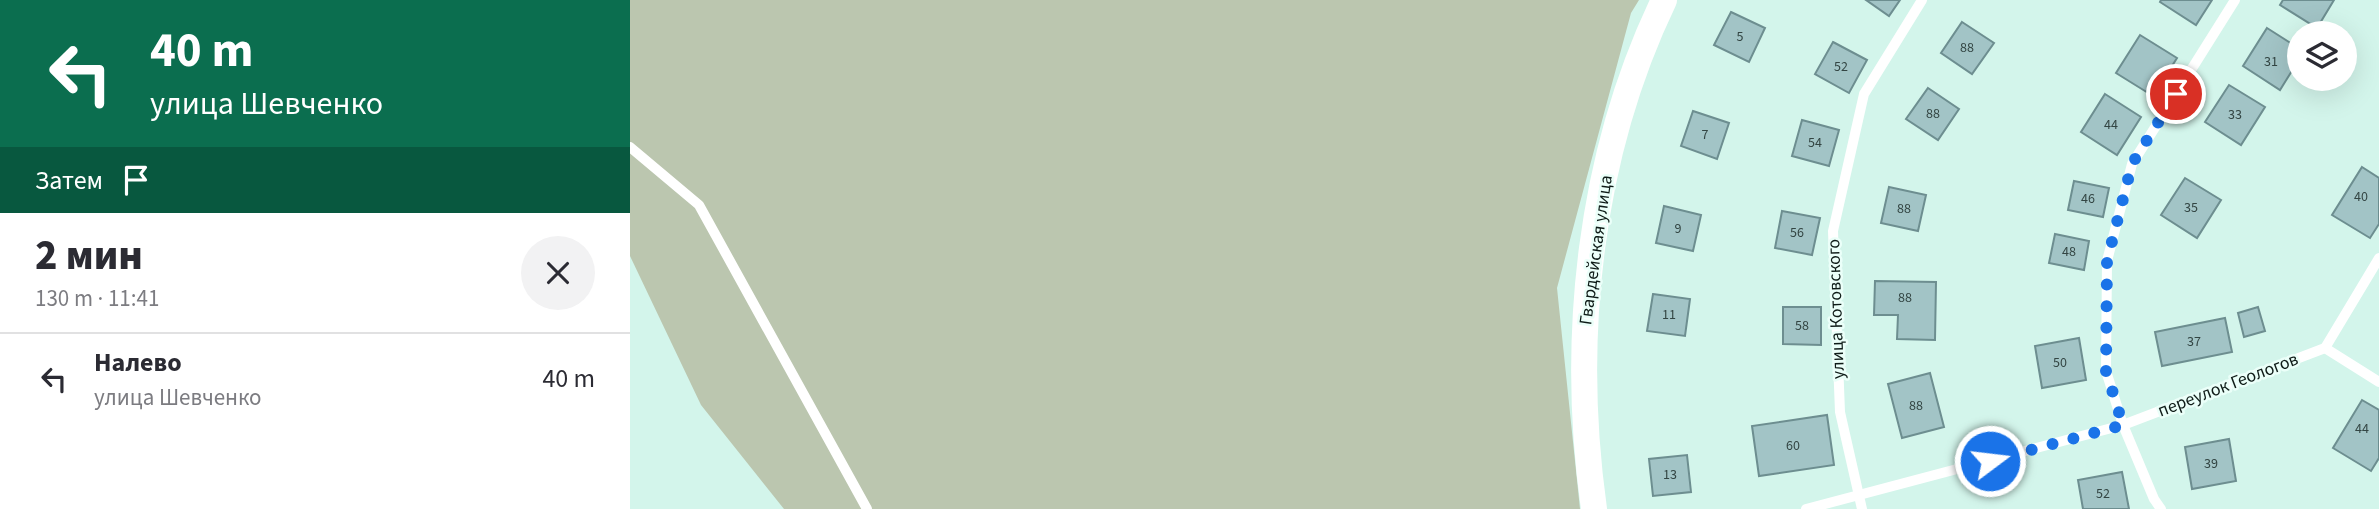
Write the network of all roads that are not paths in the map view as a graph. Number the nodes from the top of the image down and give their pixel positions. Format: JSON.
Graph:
{"nodes":[{"id":1,"x":1664,"y":0,"type":"edge"},
{"id":2,"x":1922,"y":0,"type":"edge"},
{"id":3,"x":2235,"y":0,"type":"edge"},
{"id":4,"x":630,"y":147,"type":"edge"},
{"id":5,"x":2379,"y":258,"type":"edge"},
{"id":6,"x":2325,"y":348,"type":"junction"},
{"id":7,"x":2379,"y":382,"type":"edge"},
{"id":8,"x":2123,"y":425,"type":"junction"},
{"id":9,"x":1857,"y":498,"type":"junction"},
{"id":10,"x":867,"y":509,"type":"edge"},
{"id":11,"x":1594,"y":509,"type":"edge"},
{"id":12,"x":1805,"y":509,"type":"edge"},
{"id":13,"x":1862,"y":509,"type":"edge"},
{"id":14,"x":2161,"y":509,"type":"edge"}],
"edges":[{"from":1,"to":11,"type":"main road","name":"Гвардейская улица"},
{"from":2,"to":9,"type":"lane","name":"улица Котовского"},
{"from":3,"to":8,"type":"lane"},
{"from":4,"to":10,"type":"lane"},
{"from":5,"to":6,"type":"lane"},
{"from":6,"to":7,"type":"lane"},
{"from":6,"to":8,"type":"lane","name":"переулок Геологов"},
{"from":8,"to":9,"type":"lane","name":"переулок Геологов"},
{"from":8,"to":14,"type":"lane"},
{"from":9,"to":12,"type":"lane","name":"переулок Геологов"},
{"from":9,"to":13,"type":"lane","name":"улица Котовского"}]}
